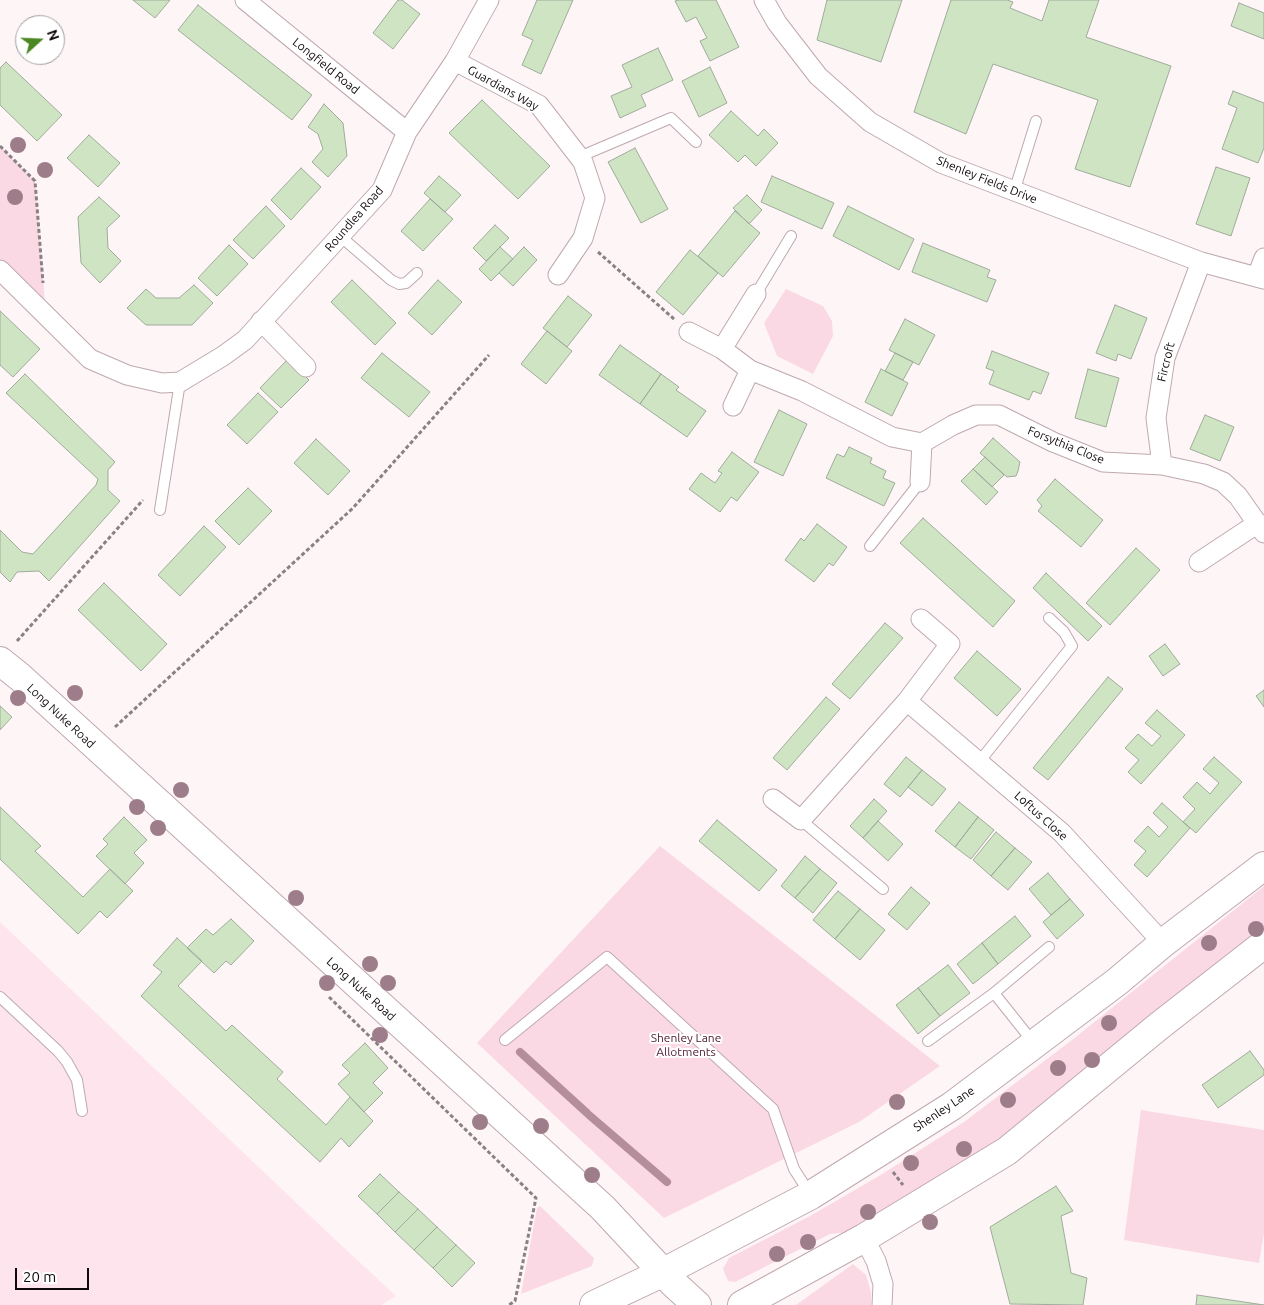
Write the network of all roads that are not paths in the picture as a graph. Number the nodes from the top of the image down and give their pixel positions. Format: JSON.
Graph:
{"nodes":[{"id":1,"x":245,"y":0,"type":"edge"},
{"id":2,"x":489,"y":0,"type":"edge"},
{"id":3,"x":764,"y":0,"type":"edge"},
{"id":4,"x":455,"y":61,"type":"junction"},
{"id":5,"x":1036,"y":121,"type":"dead end"},
{"id":6,"x":407,"y":132,"type":"junction"},
{"id":7,"x":696,"y":142,"type":"dead end"},
{"id":8,"x":579,"y":158,"type":"junction"},
{"id":9,"x":1014,"y":192,"type":"junction"},
{"id":10,"x":340,"y":236,"type":"junction"},
{"id":11,"x":791,"y":236,"type":"dead end"},
{"id":12,"x":1264,"y":258,"type":"edge"},
{"id":13,"x":1201,"y":262,"type":"junction"},
{"id":14,"x":0,"y":270,"type":"edge"},
{"id":15,"x":417,"y":273,"type":"dead end"},
{"id":16,"x":558,"y":275,"type":"dead end"},
{"id":17,"x":1261,"y":278,"type":"edge"},
{"id":18,"x":756,"y":294,"type":"joint"},
{"id":19,"x":261,"y":321,"type":"junction"},
{"id":20,"x":690,"y":332,"type":"road end"},
{"id":21,"x":722,"y":350,"type":"junction"},
{"id":22,"x":306,"y":367,"type":"dead end"},
{"id":23,"x":750,"y":370,"type":"junction"},
{"id":24,"x":180,"y":382,"type":"junction"},
{"id":25,"x":732,"y":406,"type":"dead end"},
{"id":26,"x":922,"y":443,"type":"junction"},
{"id":27,"x":1162,"y":465,"type":"junction"},
{"id":28,"x":920,"y":482,"type":"joint"},
{"id":29,"x":160,"y":510,"type":"dead end"},
{"id":30,"x":1261,"y":528,"type":"edge"},
{"id":31,"x":870,"y":546,"type":"dead end"},
{"id":32,"x":1199,"y":562,"type":"dead end"},
{"id":33,"x":1049,"y":618,"type":"dead end"},
{"id":34,"x":921,"y":619,"type":"dead end"},
{"id":35,"x":8,"y":664,"type":"edge"},
{"id":36,"x":908,"y":701,"type":"junction"},
{"id":37,"x":979,"y":762,"type":"junction"},
{"id":38,"x":773,"y":799,"type":"dead end"},
{"id":39,"x":801,"y":820,"type":"junction"},
{"id":40,"x":1264,"y":866,"type":"edge"},
{"id":41,"x":884,"y":889,"type":"dead end"},
{"id":42,"x":1163,"y":944,"type":"junction"},
{"id":43,"x":1264,"y":944,"type":"edge"},
{"id":44,"x":1049,"y":946,"type":"dead end"},
{"id":45,"x":994,"y":993,"type":"junction"},
{"id":46,"x":0,"y":997,"type":"edge"},
{"id":47,"x":506,"y":1040,"type":"dead end"},
{"id":48,"x":928,"y":1041,"type":"dead end"},
{"id":49,"x":1034,"y":1043,"type":"junction"},
{"id":50,"x":82,"y":1111,"type":"dead end"},
{"id":51,"x":811,"y":1195,"type":"junction"},
{"id":52,"x":864,"y":1238,"type":"junction"},
{"id":53,"x":664,"y":1272,"type":"junction"},
{"id":54,"x":594,"y":1305,"type":"edge"},
{"id":55,"x":697,"y":1305,"type":"edge"},
{"id":56,"x":742,"y":1305,"type":"edge"},
{"id":57,"x":882,"y":1305,"type":"edge"}],
"edges":[{"from":1,"to":6,"type":"street","name":"Longfield Road"},
{"from":2,"to":4,"type":"street","name":"Roundlea Road"},
{"from":3,"to":9,"type":"street","name":"Shenley Fields Drive"},
{"from":4,"to":6,"type":"street","name":"Roundlea Road"},
{"from":4,"to":8,"type":"street","name":"Guardians Way"},
{"from":5,"to":9,"type":"lane"},
{"from":6,"to":10,"type":"street","name":"Roundlea Road"},
{"from":7,"to":8,"type":"lane"},
{"from":8,"to":16,"type":"street","name":"Guardians Way"},
{"from":9,"to":13,"type":"street","name":"Shenley Fields Drive"},
{"from":10,"to":15,"type":"lane"},
{"from":10,"to":19,"type":"street","name":"Roundlea Road"},
{"from":11,"to":18,"type":"lane"},
{"from":12,"to":17,"type":"street"},
{"from":13,"to":17,"type":"street","name":"Shenley Fields Drive"},
{"from":13,"to":27,"type":"street","name":"Fircroft"},
{"from":14,"to":24,"type":"street"},
{"from":18,"to":21,"type":"street"},
{"from":19,"to":22,"type":"street"},
{"from":19,"to":24,"type":"street","name":"Roundlea Road"},
{"from":20,"to":21,"type":"street"},
{"from":21,"to":23,"type":"street"},
{"from":23,"to":25,"type":"street"},
{"from":23,"to":26,"type":"street"},
{"from":24,"to":29,"type":"lane"},
{"from":26,"to":27,"type":"street","name":"Forsythia Close"},
{"from":26,"to":28,"type":"street"},
{"from":27,"to":30,"type":"street","name":"Forsythia Close"},
{"from":28,"to":31,"type":"lane"},
{"from":30,"to":32,"type":"street","name":"Forsythia Close"},
{"from":33,"to":37,"type":"lane"},
{"from":34,"to":36,"type":"street"},
{"from":35,"to":53,"type":"main road","name":"Long Nuke Road"},
{"from":36,"to":37,"type":"street","name":"Loftus Close"},
{"from":36,"to":39,"type":"street"},
{"from":37,"to":42,"type":"street","name":"Loftus Close"},
{"from":38,"to":39,"type":"street"},
{"from":39,"to":41,"type":"lane"},
{"from":40,"to":42,"type":"main road","name":"Shenley Lane"},
{"from":42,"to":49,"type":"main road","name":"Shenley Lane"},
{"from":43,"to":52,"type":"main road"},
{"from":44,"to":45,"type":"lane"},
{"from":45,"to":48,"type":"lane"},
{"from":45,"to":49,"type":"lane"},
{"from":46,"to":50,"type":"lane"},
{"from":47,"to":51,"type":"lane"},
{"from":49,"to":51,"type":"main road","name":"Shenley Lane"},
{"from":51,"to":53,"type":"main road","name":"Shenley Lane"},
{"from":52,"to":56,"type":"main road"},
{"from":52,"to":57,"type":"street"},
{"from":53,"to":54,"type":"main road","name":"Shenley Lane"},
{"from":53,"to":55,"type":"main road","name":"Long Nuke Road"}]}
